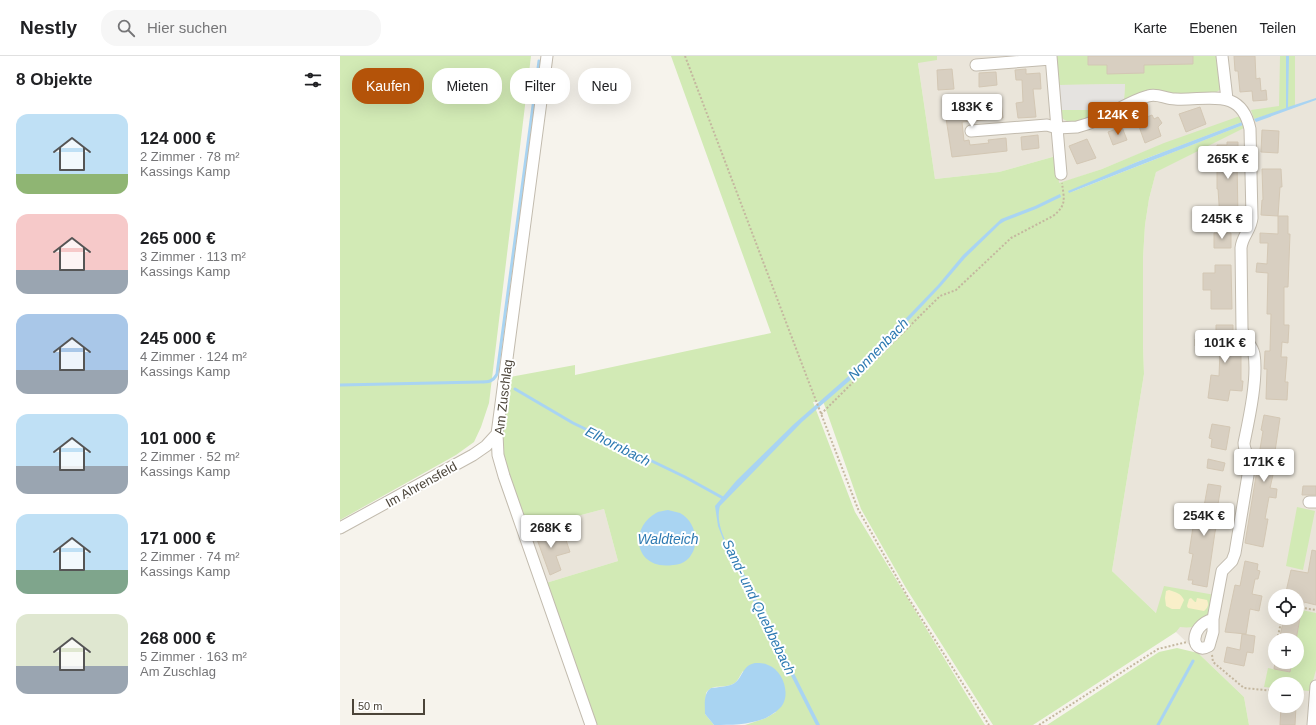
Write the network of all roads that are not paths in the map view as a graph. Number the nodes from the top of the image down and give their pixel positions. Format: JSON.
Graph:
{"nodes":[{"id":1,"x":547,"y":56,"type":"edge"},
{"id":2,"x":1222,"y":56,"type":"edge"},
{"id":3,"x":1051,"y":57,"type":"edge"},
{"id":4,"x":976,"y":65,"type":"dead end"},
{"id":5,"x":1227,"y":99,"type":"junction"},
{"id":6,"x":1057,"y":128,"type":"junction"},
{"id":7,"x":971,"y":131,"type":"dead end"},
{"id":8,"x":1061,"y":174,"type":"road end"},
{"id":9,"x":497,"y":434,"type":"junction"},
{"id":10,"x":340,"y":528,"type":"edge"},
{"id":11,"x":1213,"y":619,"type":"junction"},
{"id":12,"x":1316,"y":686,"type":"edge"},
{"id":13,"x":591,"y":725,"type":"edge"},
{"id":14,"x":1313,"y":725,"type":"edge"}],
"edges":[{"from":1,"to":9,"type":"street","name":"Am Zuschlag"},
{"from":2,"to":5,"type":"street"},
{"from":3,"to":4,"type":"street"},
{"from":3,"to":6,"type":"street"},
{"from":5,"to":6,"type":"street"},
{"from":5,"to":11,"type":"street"},
{"from":6,"to":7,"type":"street"},
{"from":6,"to":8,"type":"street"},
{"from":9,"to":10,"type":"street","name":"Im Ahrensfeld"},
{"from":9,"to":13,"type":"street","name":"Am Zuschlag"},
{"from":11,"to":11,"type":"street"},
{"from":12,"to":14,"type":"street"}]}
